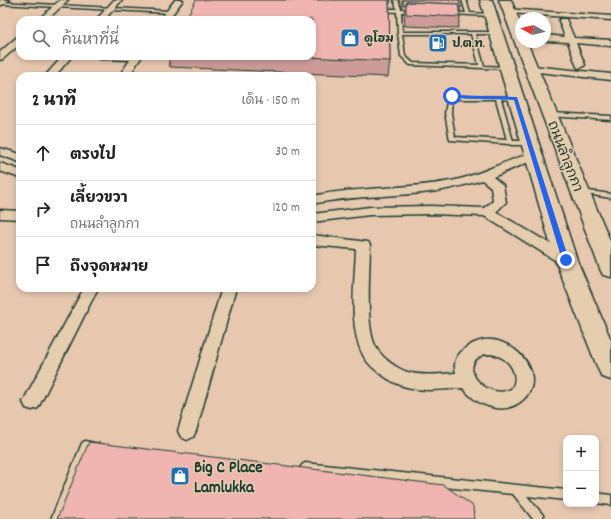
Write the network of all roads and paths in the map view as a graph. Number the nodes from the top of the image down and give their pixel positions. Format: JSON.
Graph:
{"nodes":[{"id":1,"x":5,"y":0,"type":"edge"},
{"id":2,"x":64,"y":0,"type":"edge"},
{"id":3,"x":118,"y":0,"type":"edge"},
{"id":4,"x":179,"y":0,"type":"edge"},
{"id":5,"x":396,"y":0,"type":"edge"},
{"id":6,"x":464,"y":0,"type":"edge"},
{"id":7,"x":0,"y":3,"type":"edge"},
{"id":8,"x":507,"y":5,"type":"edge"},
{"id":9,"x":58,"y":6,"type":"junction"},
{"id":10,"x":111,"y":8,"type":"junction"},
{"id":11,"x":488,"y":8,"type":"edge"},
{"id":12,"x":376,"y":9,"type":"edge"},
{"id":13,"x":399,"y":11,"type":"junction"},
{"id":14,"x":415,"y":11,"type":"edge"},
{"id":15,"x":170,"y":12,"type":"junction"},
{"id":16,"x":445,"y":13,"type":"edge"},
{"id":17,"x":468,"y":14,"type":"junction"},
{"id":18,"x":47,"y":16,"type":"edge"},
{"id":19,"x":104,"y":16,"type":"edge"},
{"id":20,"x":167,"y":16,"type":"edge"},
{"id":21,"x":611,"y":18,"type":"edge"},
{"id":22,"x":563,"y":21,"type":"dead end"},
{"id":23,"x":515,"y":24,"type":"edge"},
{"id":24,"x":400,"y":33,"type":"junction"},
{"id":25,"x":473,"y":33,"type":"junction"},
{"id":26,"x":496,"y":33,"type":"junction"},
{"id":27,"x":551,"y":38,"type":"edge"},
{"id":28,"x":571,"y":40,"type":"junction"},
{"id":29,"x":16,"y":42,"type":"edge"},
{"id":30,"x":611,"y":43,"type":"edge"},
{"id":31,"x":524,"y":48,"type":"edge"},
{"id":32,"x":16,"y":52,"type":"edge"},
{"id":33,"x":2,"y":53,"type":"edge"},
{"id":34,"x":64,"y":60,"type":"edge"},
{"id":35,"x":135,"y":60,"type":"edge"},
{"id":36,"x":580,"y":65,"type":"dead end"},
{"id":37,"x":482,"y":67,"type":"junction"},
{"id":38,"x":507,"y":68,"type":"junction"},
{"id":39,"x":532,"y":69,"type":"junction"},
{"id":40,"x":54,"y":72,"type":"edge"},
{"id":41,"x":127,"y":72,"type":"edge"},
{"id":42,"x":611,"y":77,"type":"edge"},
{"id":43,"x":507,"y":98,"type":"junction"},
{"id":44,"x":550,"y":115,"type":"junction"},
{"id":45,"x":611,"y":118,"type":"edge"},
{"id":46,"x":512,"y":143,"type":"junction"},
{"id":47,"x":532,"y":150,"type":"junction"},
{"id":48,"x":0,"y":151,"type":"edge"},
{"id":49,"x":16,"y":157,"type":"edge"},
{"id":50,"x":484,"y":176,"type":"junction"},
{"id":51,"x":422,"y":189,"type":"junction"},
{"id":52,"x":580,"y":192,"type":"junction"},
{"id":53,"x":336,"y":195,"type":"junction"},
{"id":54,"x":611,"y":196,"type":"edge"},
{"id":55,"x":316,"y":199,"type":"edge"},
{"id":56,"x":428,"y":210,"type":"junction"},
{"id":57,"x":487,"y":212,"type":"junction"},
{"id":58,"x":346,"y":213,"type":"junction"},
{"id":59,"x":1,"y":215,"type":"edge"},
{"id":60,"x":16,"y":215,"type":"edge"},
{"id":61,"x":316,"y":218,"type":"edge"},
{"id":62,"x":316,"y":240,"type":"edge"},
{"id":63,"x":606,"y":248,"type":"edge"},
{"id":64,"x":566,"y":260,"type":"junction"},
{"id":65,"x":611,"y":269,"type":"edge"},
{"id":66,"x":89,"y":292,"type":"edge"},
{"id":67,"x":228,"y":292,"type":"edge"},
{"id":68,"x":611,"y":369,"type":"edge"},
{"id":69,"x":466,"y":380,"type":"dead end"},
{"id":70,"x":32,"y":402,"type":"dead end"},
{"id":71,"x":187,"y":432,"type":"dead end"},
{"id":72,"x":109,"y":448,"type":"edge"},
{"id":73,"x":297,"y":467,"type":"edge"},
{"id":74,"x":516,"y":490,"type":"junction"},
{"id":75,"x":563,"y":495,"type":"edge"},
{"id":76,"x":599,"y":498,"type":"edge"},
{"id":77,"x":611,"y":500,"type":"edge"},
{"id":78,"x":56,"y":519,"type":"edge"},
{"id":79,"x":539,"y":519,"type":"edge"}],
"edges":[{"from":1,"to":7,"type":"street"},
{"from":2,"to":9,"type":"street"},
{"from":3,"to":10,"type":"street"},
{"from":4,"to":15,"type":"street"},
{"from":5,"to":13,"type":"lane"},
{"from":6,"to":17,"type":"lane"},
{"from":7,"to":9,"type":"lane"},
{"from":8,"to":21,"type":"street"},
{"from":8,"to":23,"type":"main road","name":"ถนนลำลูกกา"},
{"from":9,"to":10,"type":"lane"},
{"from":9,"to":18,"type":"street"},
{"from":10,"to":15,"type":"lane"},
{"from":10,"to":19,"type":"street"},
{"from":11,"to":17,"type":"lane"},
{"from":11,"to":26,"type":"main road","name":"ถนนลำลูกกา"},
{"from":12,"to":13,"type":"lane"},
{"from":13,"to":14,"type":"lane"},
{"from":13,"to":24,"type":"lane"},
{"from":15,"to":20,"type":"street"},
{"from":16,"to":17,"type":"lane"},
{"from":22,"to":28,"type":"street"},
{"from":24,"to":25,"type":"lane"},
{"from":24,"to":37,"type":"lane"},
{"from":25,"to":26,"type":"lane"},
{"from":25,"to":37,"type":"lane"},
{"from":26,"to":38,"type":"main road","name":"ถนนลำลูกกา"},
{"from":27,"to":28,"type":"street"},
{"from":28,"to":30,"type":"street"},
{"from":28,"to":36,"type":"street"},
{"from":29,"to":33,"type":"street"},
{"from":31,"to":39,"type":"main road","name":"ถนนลำลูกกา"},
{"from":32,"to":33,"type":"street"},
{"from":34,"to":40,"type":"street"},
{"from":35,"to":41,"type":"street"},
{"from":37,"to":38,"type":"lane"},
{"from":38,"to":43,"type":"main road","name":"ถนนลำลูกกา"},
{"from":39,"to":42,"type":"street"},
{"from":39,"to":44,"type":"main road","name":"ถนนลำลูกกา"},
{"from":43,"to":46,"type":"lane"},
{"from":43,"to":46,"type":"lane"},
{"from":43,"to":47,"type":"main road","name":"ถนนลำลูกกา"},
{"from":44,"to":45,"type":"lane"},
{"from":44,"to":52,"type":"main road","name":"ถนนลำลูกกา"},
{"from":46,"to":47,"type":"lane"},
{"from":47,"to":50,"type":"street"},
{"from":47,"to":64,"type":"main road","name":"ถนนลำลูกกา"},
{"from":48,"to":49,"type":"street"},
{"from":50,"to":51,"type":"street"},
{"from":50,"to":57,"type":"street"},
{"from":51,"to":53,"type":"street"},
{"from":51,"to":56,"type":"street"},
{"from":52,"to":54,"type":"lane"},
{"from":52,"to":63,"type":"main road","name":"ถนนลำลูกกา"},
{"from":53,"to":55,"type":"street"},
{"from":53,"to":58,"type":"street"},
{"from":56,"to":57,"type":"street"},
{"from":56,"to":58,"type":"street"},
{"from":57,"to":64,"type":"street"},
{"from":58,"to":61,"type":"street"},
{"from":59,"to":60,"type":"street"},
{"from":62,"to":69,"type":"street"},
{"from":63,"to":65,"type":"main road","name":"ถนนลำลูกกา"},
{"from":64,"to":68,"type":"main road","name":"ถนนลำลูกกา"},
{"from":66,"to":70,"type":"street"},
{"from":67,"to":71,"type":"street"},
{"from":72,"to":78,"type":"lane"},
{"from":73,"to":74,"type":"lane"},
{"from":74,"to":75,"type":"lane"},
{"from":74,"to":79,"type":"lane"},
{"from":76,"to":77,"type":"lane"}]}
